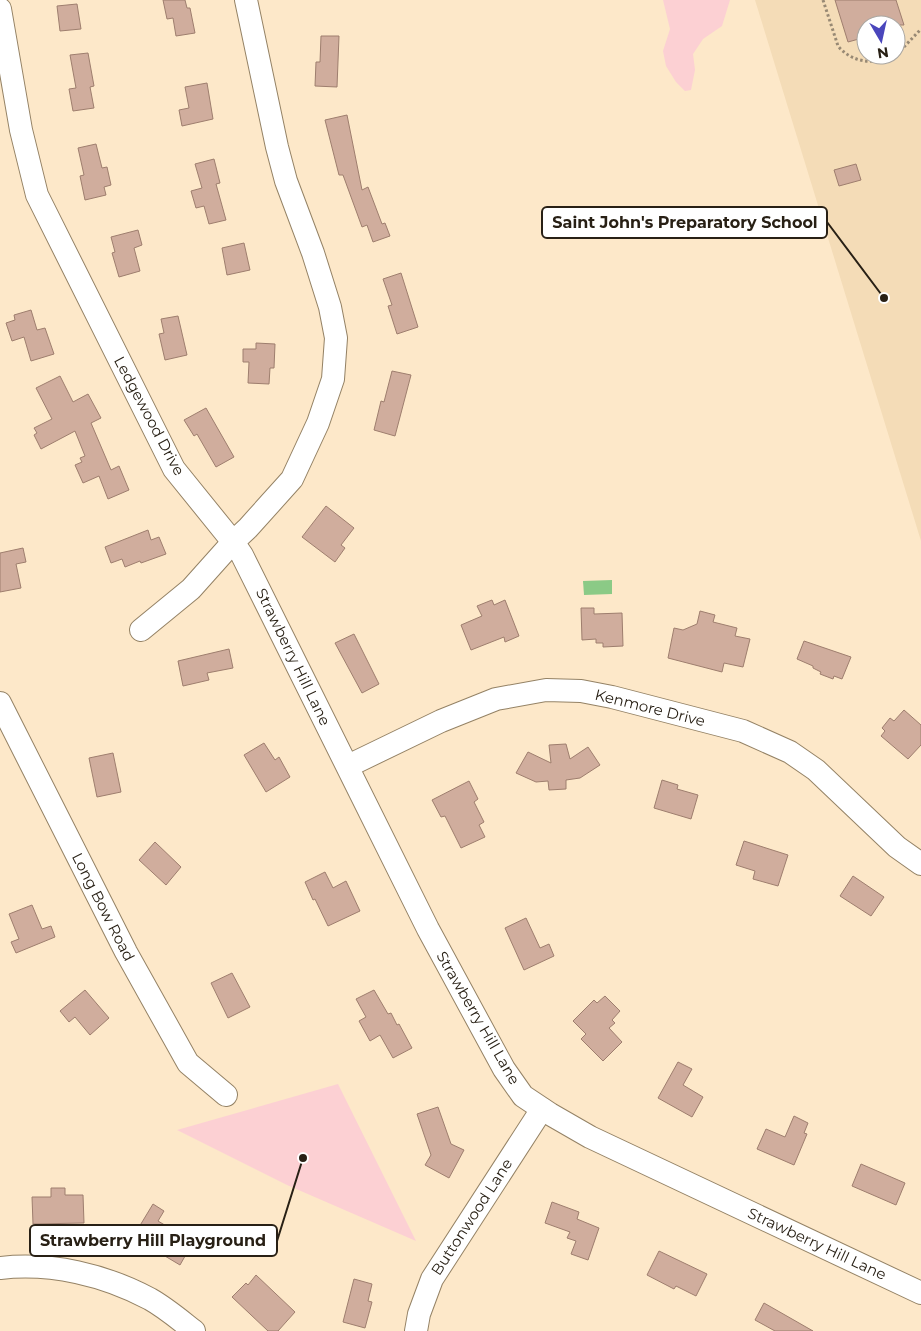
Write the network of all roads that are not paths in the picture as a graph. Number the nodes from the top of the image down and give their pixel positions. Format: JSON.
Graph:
{"nodes":[{"id":1,"x":246,"y":0,"type":"edge"},
{"id":2,"x":0,"y":9,"type":"edge"},
{"id":3,"x":232,"y":542,"type":"junction"},
{"id":4,"x":141,"y":630,"type":"dead end"},
{"id":5,"x":2,"y":713,"type":"edge"},
{"id":6,"x":348,"y":766,"type":"junction"},
{"id":7,"x":921,"y":864,"type":"edge"},
{"id":8,"x":226,"y":1096,"type":"dead end"},
{"id":9,"x":542,"y":1109,"type":"junction"},
{"id":10,"x":0,"y":1268,"type":"edge"},
{"id":11,"x":921,"y":1294,"type":"edge"},
{"id":12,"x":194,"y":1331,"type":"edge"},
{"id":13,"x":416,"y":1331,"type":"edge"}],
"edges":[{"from":1,"to":3,"type":"street"},
{"from":2,"to":3,"type":"street","name":"Ledgewood Drive"},
{"from":3,"to":4,"type":"street"},
{"from":3,"to":6,"type":"street","name":"Strawberry Hill Lane"},
{"from":5,"to":8,"type":"street","name":"Long Bow Road"},
{"from":6,"to":7,"type":"street","name":"Kenmore Drive"},
{"from":6,"to":9,"type":"street","name":"Strawberry Hill Lane"},
{"from":9,"to":11,"type":"street","name":"Strawberry Hill Lane"},
{"from":9,"to":13,"type":"street","name":"Buttonwood Lane"},
{"from":10,"to":12,"type":"street"}]}
